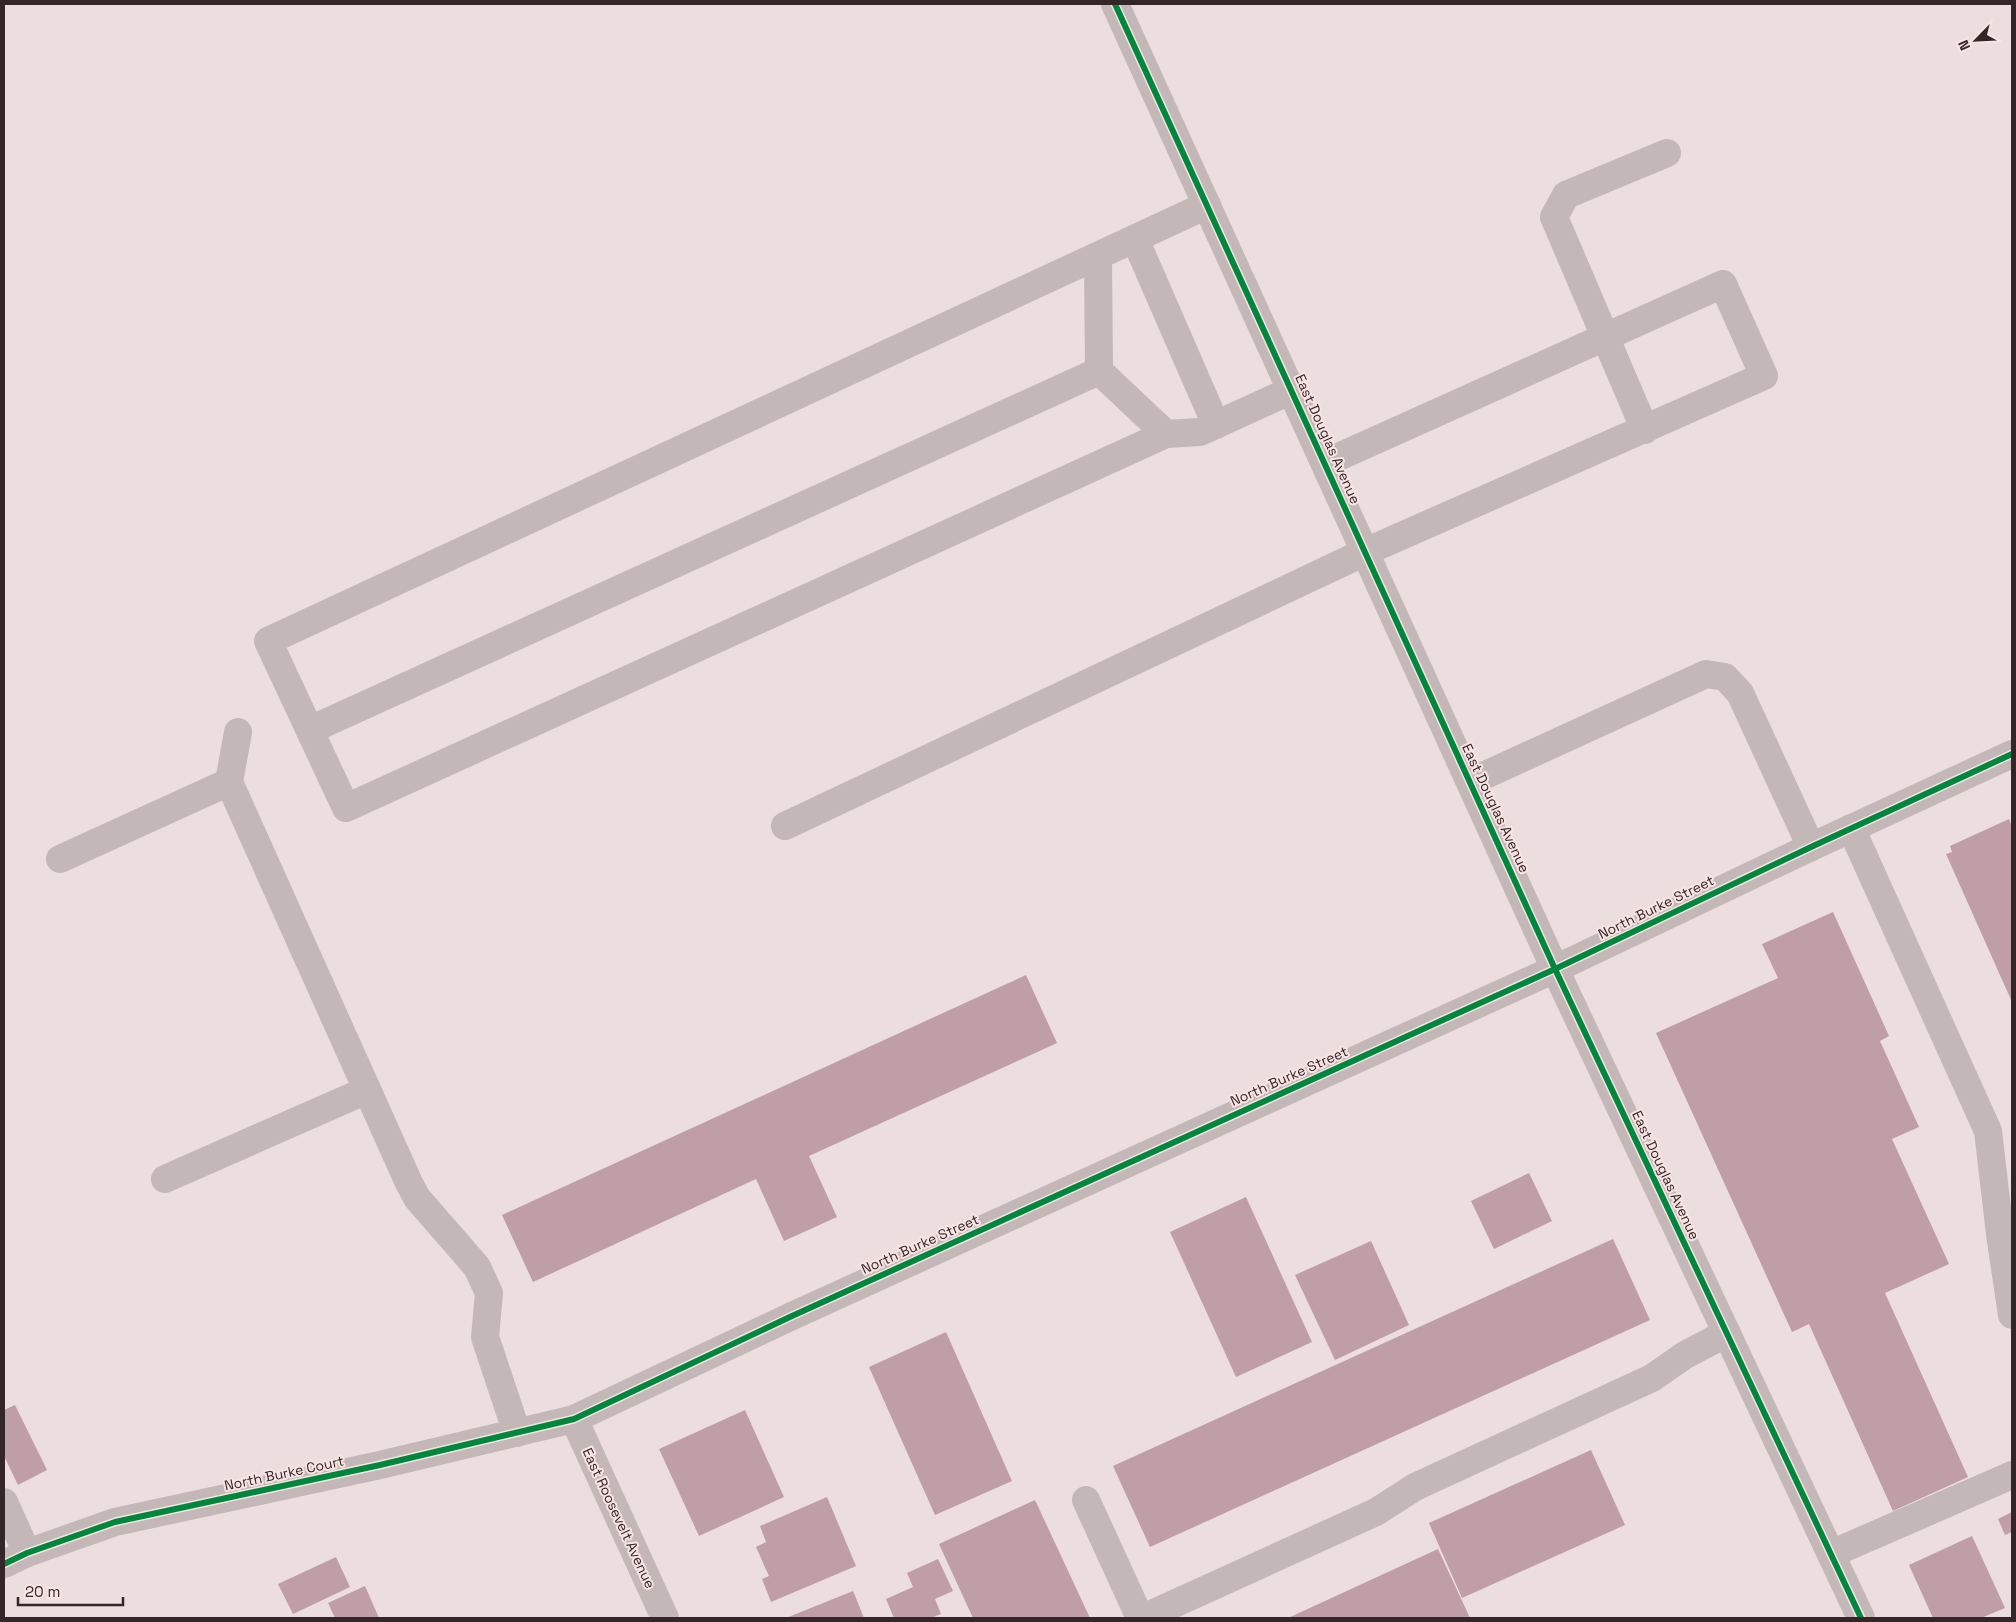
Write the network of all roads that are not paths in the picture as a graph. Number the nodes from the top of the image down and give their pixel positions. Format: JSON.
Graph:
{"nodes":[{"id":1,"x":1115,"y":4,"type":"edge"},
{"id":2,"x":1667,"y":153,"type":"dead end"},
{"id":3,"x":1207,"y":205,"type":"junction"},
{"id":4,"x":1135,"y":239,"type":"junction"},
{"id":5,"x":1098,"y":258,"type":"junction"},
{"id":6,"x":1604,"y":336,"type":"junction"},
{"id":7,"x":1099,"y":371,"type":"junction"},
{"id":8,"x":1292,"y":390,"type":"junction"},
{"id":9,"x":1216,"y":425,"type":"junction"},
{"id":10,"x":1645,"y":430,"type":"junction"},
{"id":11,"x":1166,"y":434,"type":"junction"},
{"id":12,"x":1325,"y":463,"type":"junction"},
{"id":13,"x":1366,"y":552,"type":"junction"},
{"id":14,"x":310,"y":730,"type":"junction"},
{"id":15,"x":238,"y":732,"type":"dead end"},
{"id":16,"x":2012,"y":754,"type":"edge"},
{"id":17,"x":229,"y":782,"type":"junction"},
{"id":18,"x":1470,"y":782,"type":"junction"},
{"id":19,"x":785,"y":826,"type":"dead end"},
{"id":20,"x":1851,"y":828,"type":"junction"},
{"id":21,"x":1811,"y":847,"type":"junction"},
{"id":22,"x":60,"y":859,"type":"dead end"},
{"id":23,"x":1555,"y":969,"type":"junction"},
{"id":24,"x":367,"y":1090,"type":"junction"},
{"id":25,"x":165,"y":1179,"type":"dead end"},
{"id":26,"x":2012,"y":1315,"type":"edge"},
{"id":27,"x":1727,"y":1333,"type":"junction"},
{"id":28,"x":574,"y":1418,"type":"junction"},
{"id":29,"x":517,"y":1433,"type":"junction"},
{"id":30,"x":2012,"y":1475,"type":"edge"},
{"id":31,"x":1086,"y":1500,"type":"dead end"},
{"id":32,"x":4,"y":1502,"type":"edge"},
{"id":33,"x":1831,"y":1554,"type":"junction"},
{"id":34,"x":15,"y":1559,"type":"edge"},
{"id":35,"x":665,"y":1618,"type":"edge"},
{"id":36,"x":1141,"y":1618,"type":"edge"},
{"id":37,"x":1861,"y":1618,"type":"edge"}],
"edges":[{"from":1,"to":3,"type":"street","name":"East Douglas Avenue"},
{"from":2,"to":6,"type":"street"},
{"from":3,"to":4,"type":"street"},
{"from":3,"to":8,"type":"street","name":"East Douglas Avenue"},
{"from":4,"to":5,"type":"street"},
{"from":4,"to":9,"type":"street"},
{"from":5,"to":7,"type":"street"},
{"from":5,"to":14,"type":"street"},
{"from":6,"to":10,"type":"street"},
{"from":6,"to":10,"type":"street"},
{"from":6,"to":12,"type":"street"},
{"from":7,"to":11,"type":"street"},
{"from":7,"to":14,"type":"street"},
{"from":8,"to":9,"type":"street"},
{"from":8,"to":12,"type":"street","name":"East Douglas Avenue"},
{"from":9,"to":11,"type":"street"},
{"from":10,"to":13,"type":"street"},
{"from":11,"to":14,"type":"street"},
{"from":12,"to":13,"type":"street","name":"East Douglas Avenue"},
{"from":13,"to":18,"type":"street","name":"East Douglas Avenue"},
{"from":13,"to":19,"type":"street"},
{"from":15,"to":17,"type":"street"},
{"from":16,"to":20,"type":"street","name":"North Burke Street"},
{"from":17,"to":22,"type":"street"},
{"from":17,"to":24,"type":"street"},
{"from":18,"to":21,"type":"street"},
{"from":18,"to":23,"type":"street","name":"East Douglas Avenue"},
{"from":20,"to":21,"type":"street","name":"North Burke Street"},
{"from":20,"to":26,"type":"street"},
{"from":21,"to":23,"type":"street","name":"North Burke Street"},
{"from":23,"to":27,"type":"street","name":"East Douglas Avenue"},
{"from":23,"to":28,"type":"street","name":"North Burke Street"},
{"from":24,"to":25,"type":"street"},
{"from":24,"to":29,"type":"street"},
{"from":27,"to":33,"type":"street","name":"East Douglas Avenue"},
{"from":27,"to":36,"type":"street"},
{"from":28,"to":29,"type":"street","name":"North Burke Court"},
{"from":28,"to":35,"type":"street","name":"East Roosevelt Avenue"},
{"from":29,"to":34,"type":"street","name":"North Burke Court"},
{"from":30,"to":33,"type":"street"},
{"from":31,"to":36,"type":"street"},
{"from":32,"to":34,"type":"street"},
{"from":33,"to":37,"type":"street","name":"East Douglas Avenue"}]}
